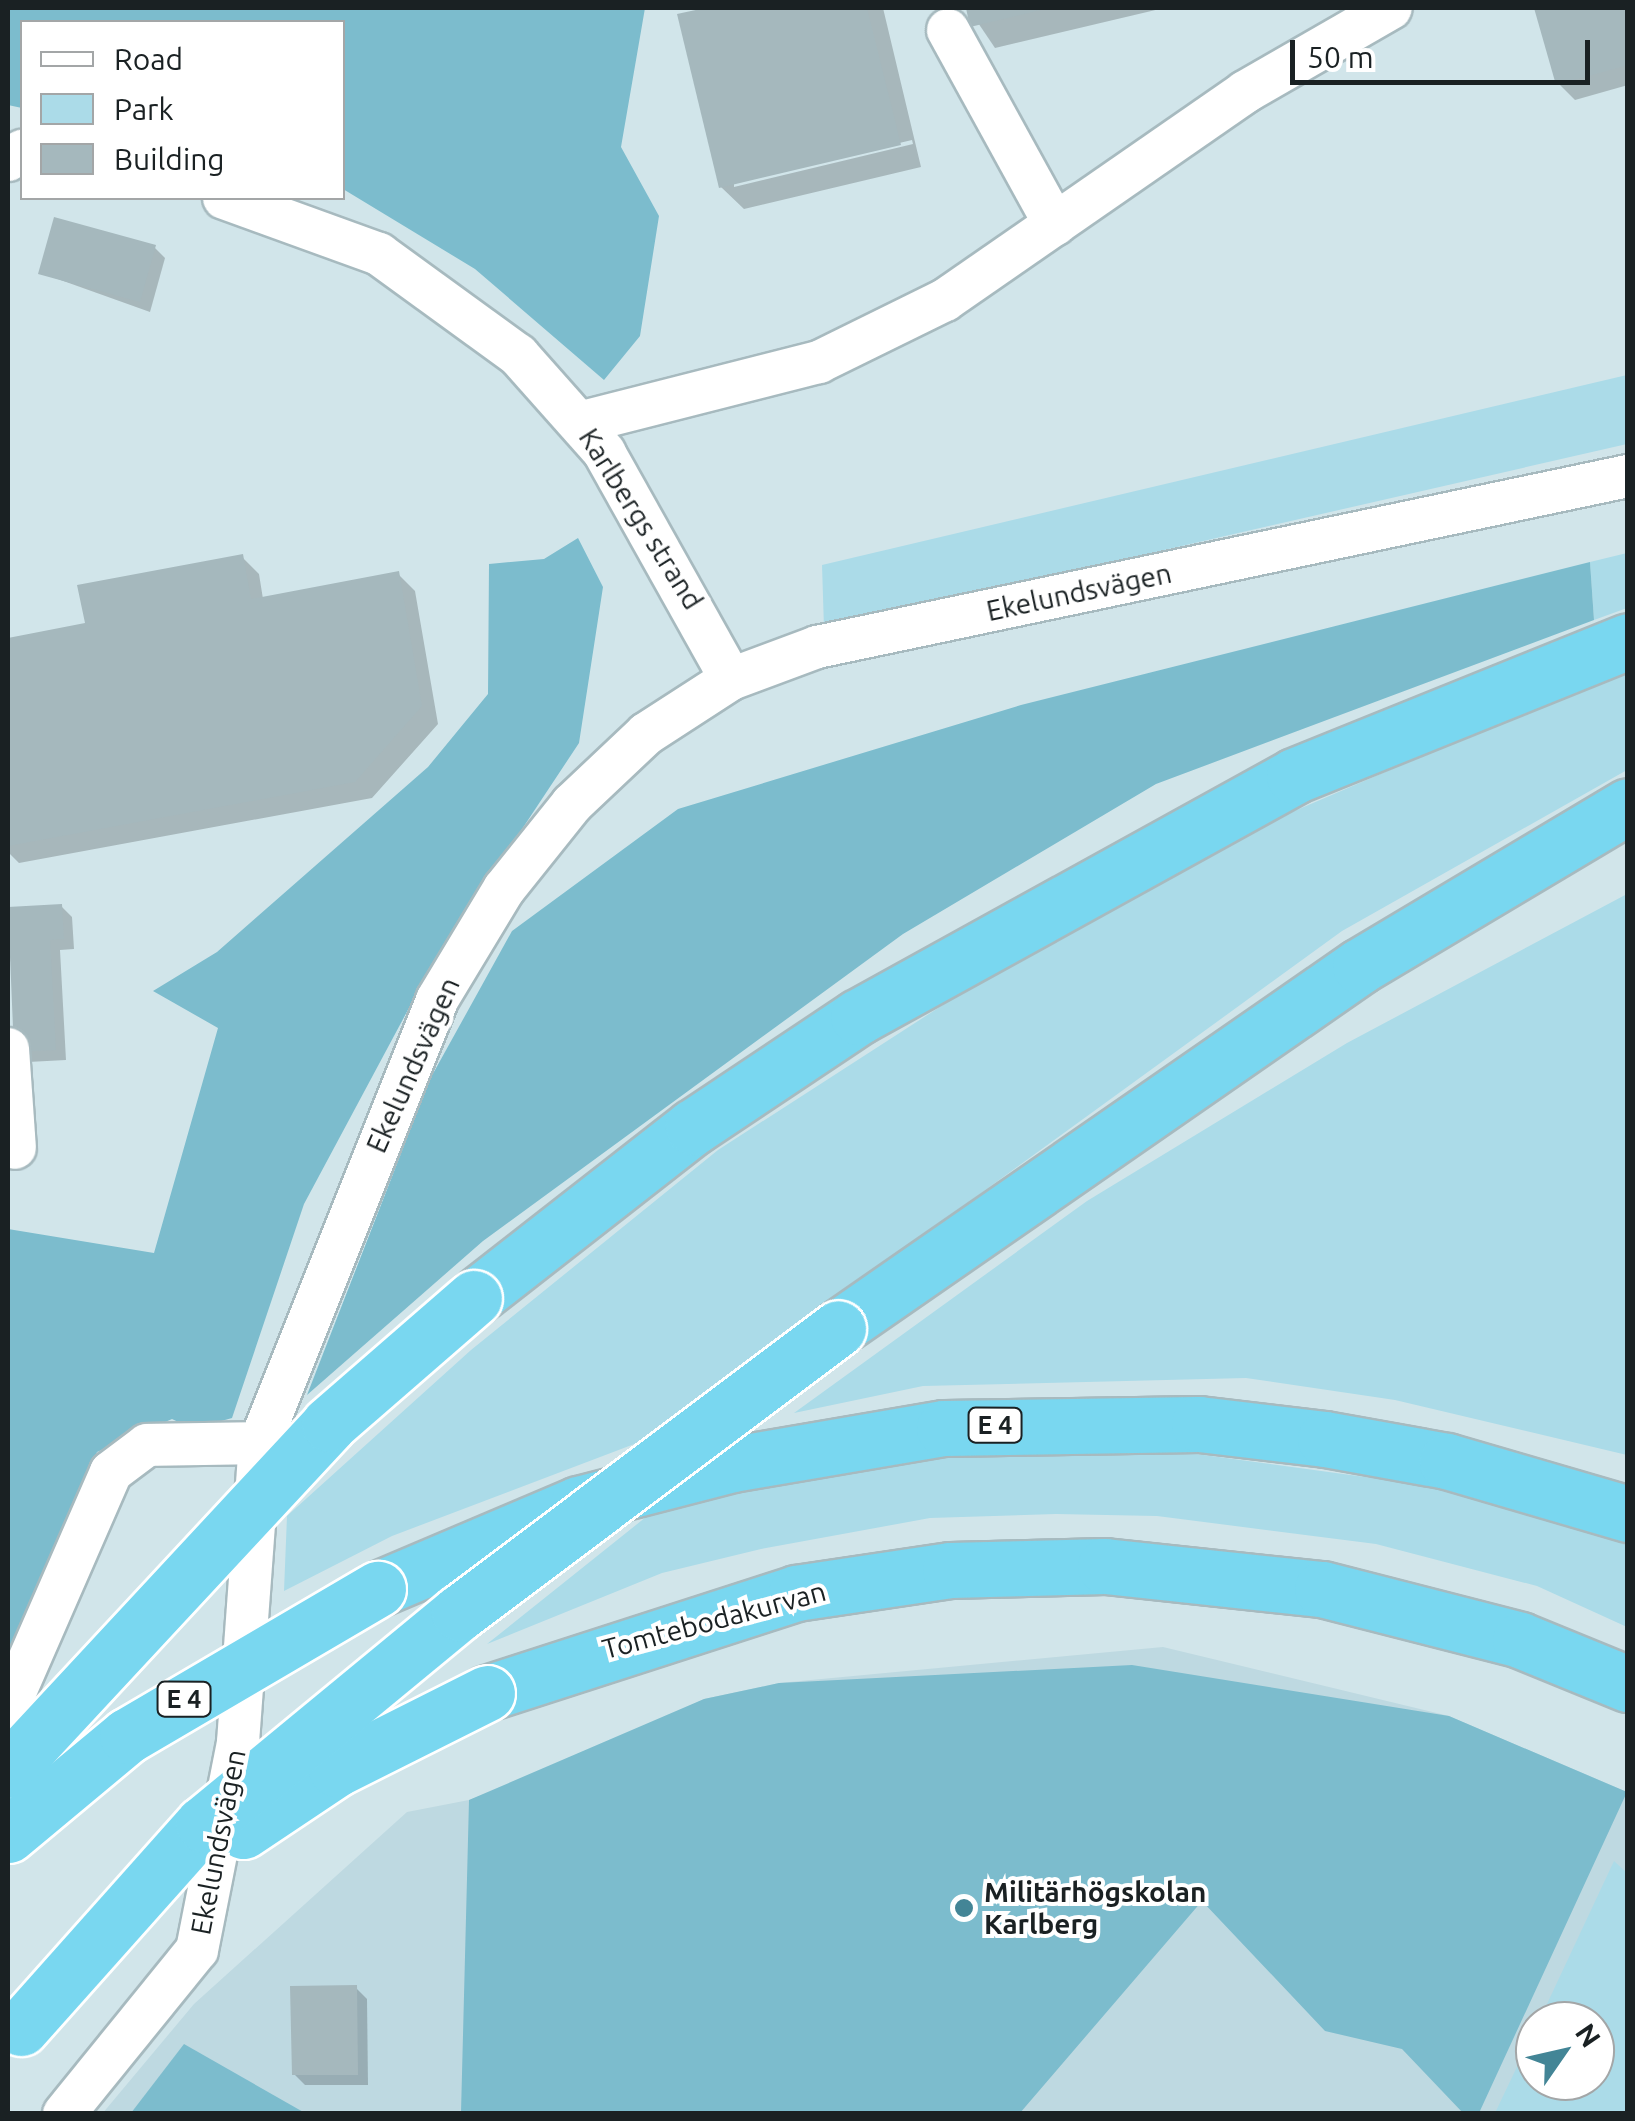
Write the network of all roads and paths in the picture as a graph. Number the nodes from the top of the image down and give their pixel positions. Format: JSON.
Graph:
{"nodes":[{"id":1,"x":1391,"y":8,"type":"edge"},
{"id":2,"x":948,"y":30,"type":"dead end"},
{"id":3,"x":230,"y":200,"type":"edge"},
{"id":4,"x":1054,"y":225,"type":"junction"},
{"id":5,"x":582,"y":422,"type":"junction"},
{"id":6,"x":1628,"y":476,"type":"edge"},
{"id":7,"x":1628,"y":641,"type":"edge"},
{"id":8,"x":731,"y":678,"type":"junction"},
{"id":9,"x":1628,"y":806,"type":"edge"},
{"id":10,"x":8,"y":1049,"type":"edge"},
{"id":11,"x":15,"y":1148,"type":"dead end"},
{"id":12,"x":260,"y":1443,"type":"junction"},
{"id":13,"x":1628,"y":1514,"type":"edge"},
{"id":14,"x":1628,"y":1684,"type":"edge"},
{"id":15,"x":8,"y":1708,"type":"edge"},
{"id":16,"x":8,"y":1770,"type":"edge"},
{"id":17,"x":8,"y":1835,"type":"edge"},
{"id":18,"x":14,"y":2037,"type":"edge"},
{"id":19,"x":64,"y":2114,"type":"edge"}],
"edges":[{"from":1,"to":4,"type":"street"},
{"from":2,"to":4,"type":"street"},
{"from":3,"to":5,"type":"street","name":"Karlbergs strand"},
{"from":4,"to":5,"type":"street"},
{"from":5,"to":8,"type":"street","name":"Karlbergs strand"},
{"from":6,"to":8,"type":"street","name":"Ekelundsvägen"},
{"from":7,"to":16,"type":"highway","bridge":true},
{"from":8,"to":12,"type":"street","name":"Ekelundsvägen"},
{"from":9,"to":18,"type":"highway","bridge":true},
{"from":10,"to":11,"type":"street"},
{"from":12,"to":15,"type":"street"},
{"from":12,"to":19,"type":"street","name":"Ekelundsvägen"},
{"from":13,"to":17,"type":"highway","number":"E 4","bridge":true},
{"from":14,"to":18,"type":"highway","name":"Tomtebodakurvan","bridge":true}]}
